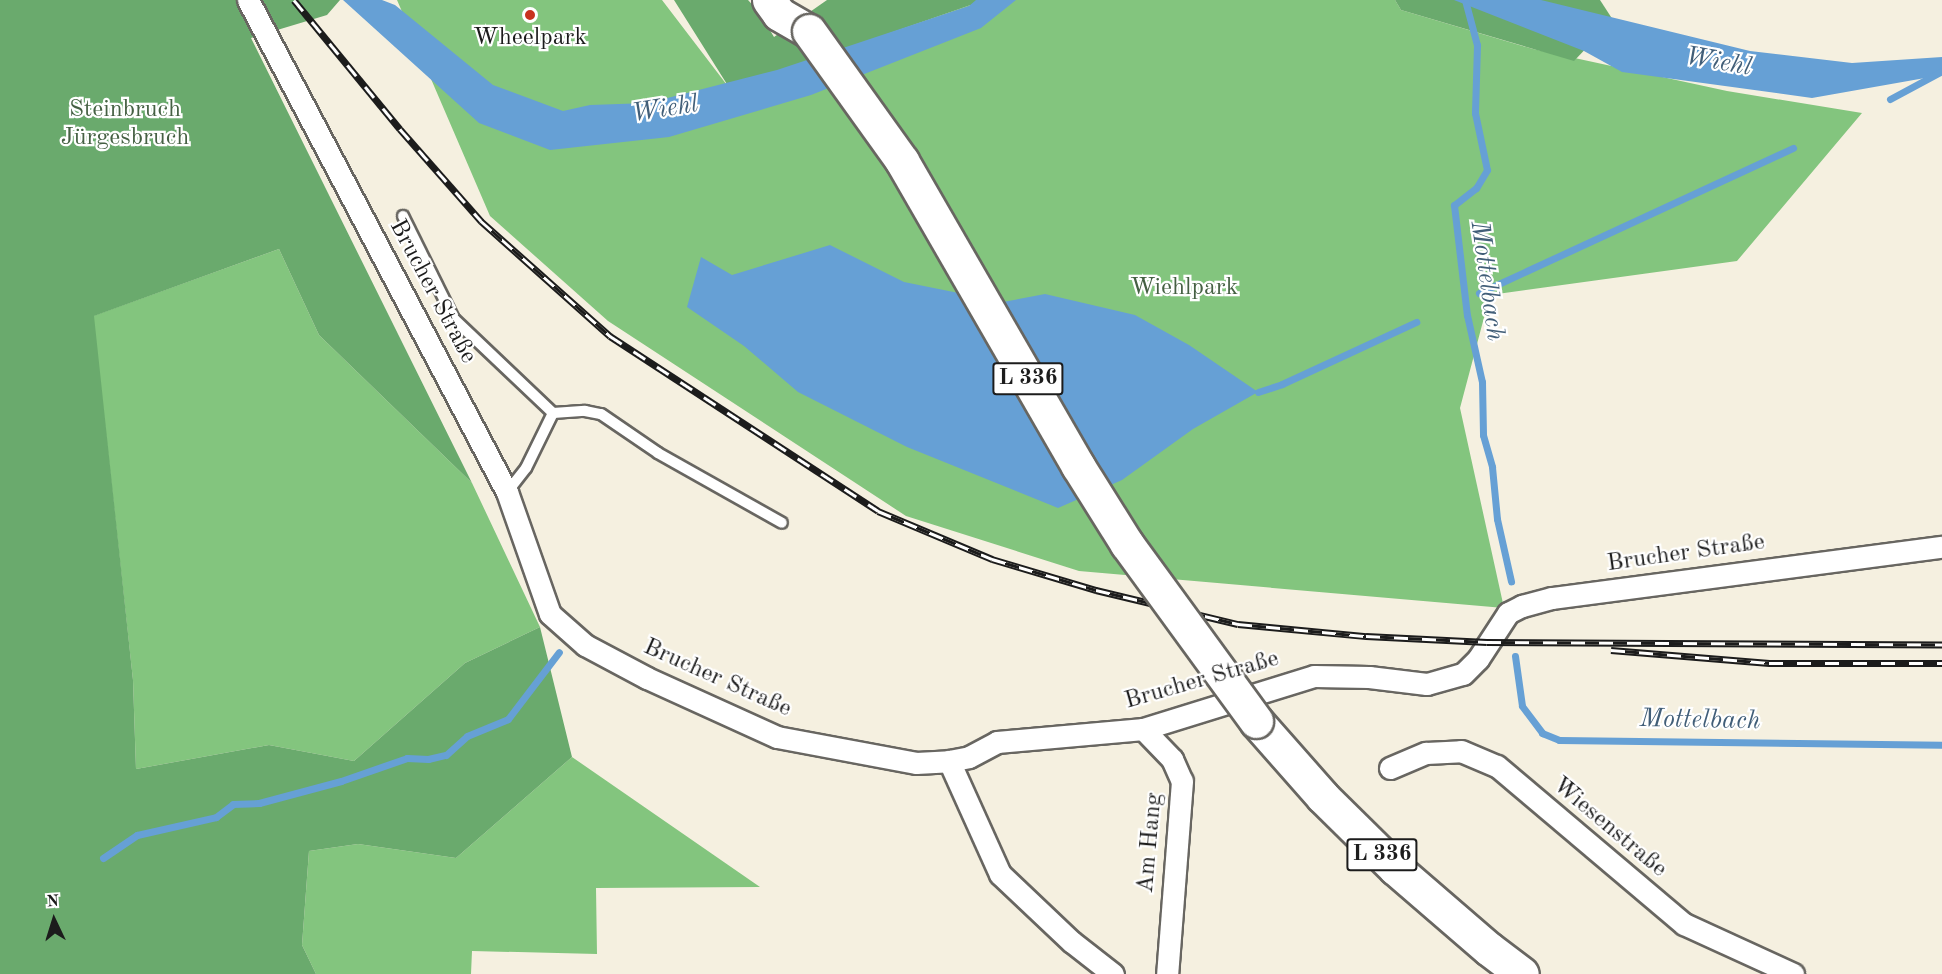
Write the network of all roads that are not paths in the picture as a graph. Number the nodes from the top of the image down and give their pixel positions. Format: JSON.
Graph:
{"nodes":[{"id":1,"x":248,"y":0,"type":"edge"},
{"id":2,"x":769,"y":0,"type":"edge"},
{"id":3,"x":808,"y":15,"type":"edge"},
{"id":4,"x":403,"y":216,"type":"dead end"},
{"id":5,"x":553,"y":413,"type":"junction"},
{"id":6,"x":507,"y":492,"type":"junction"},
{"id":7,"x":782,"y":523,"type":"dead end"},
{"id":8,"x":1942,"y":548,"type":"edge"},
{"id":9,"x":1143,"y":729,"type":"junction"},
{"id":10,"x":950,"y":761,"type":"junction"},
{"id":11,"x":1390,"y":768,"type":"dead end"},
{"id":12,"x":1113,"y":974,"type":"edge"},
{"id":13,"x":1167,"y":974,"type":"edge"},
{"id":14,"x":1522,"y":974,"type":"edge"},
{"id":15,"x":1793,"y":974,"type":"edge"}],
"edges":[{"from":1,"to":6,"type":"street","name":"Brucher Straße"},
{"from":2,"to":3,"type":"main road","number":"L 336"},
{"from":3,"to":14,"type":"main road","number":"L 336","bridge":true},
{"from":4,"to":5,"type":"lane"},
{"from":5,"to":6,"type":"lane"},
{"from":5,"to":7,"type":"lane"},
{"from":6,"to":10,"type":"street","name":"Brucher Straße"},
{"from":8,"to":9,"type":"street","name":"Brucher Straße"},
{"from":9,"to":10,"type":"street","name":"Brucher Straße"},
{"from":9,"to":13,"type":"street","name":"Am Hang"},
{"from":10,"to":12,"type":"street"},
{"from":11,"to":15,"type":"street","name":"Wiesenstraße"}]}
